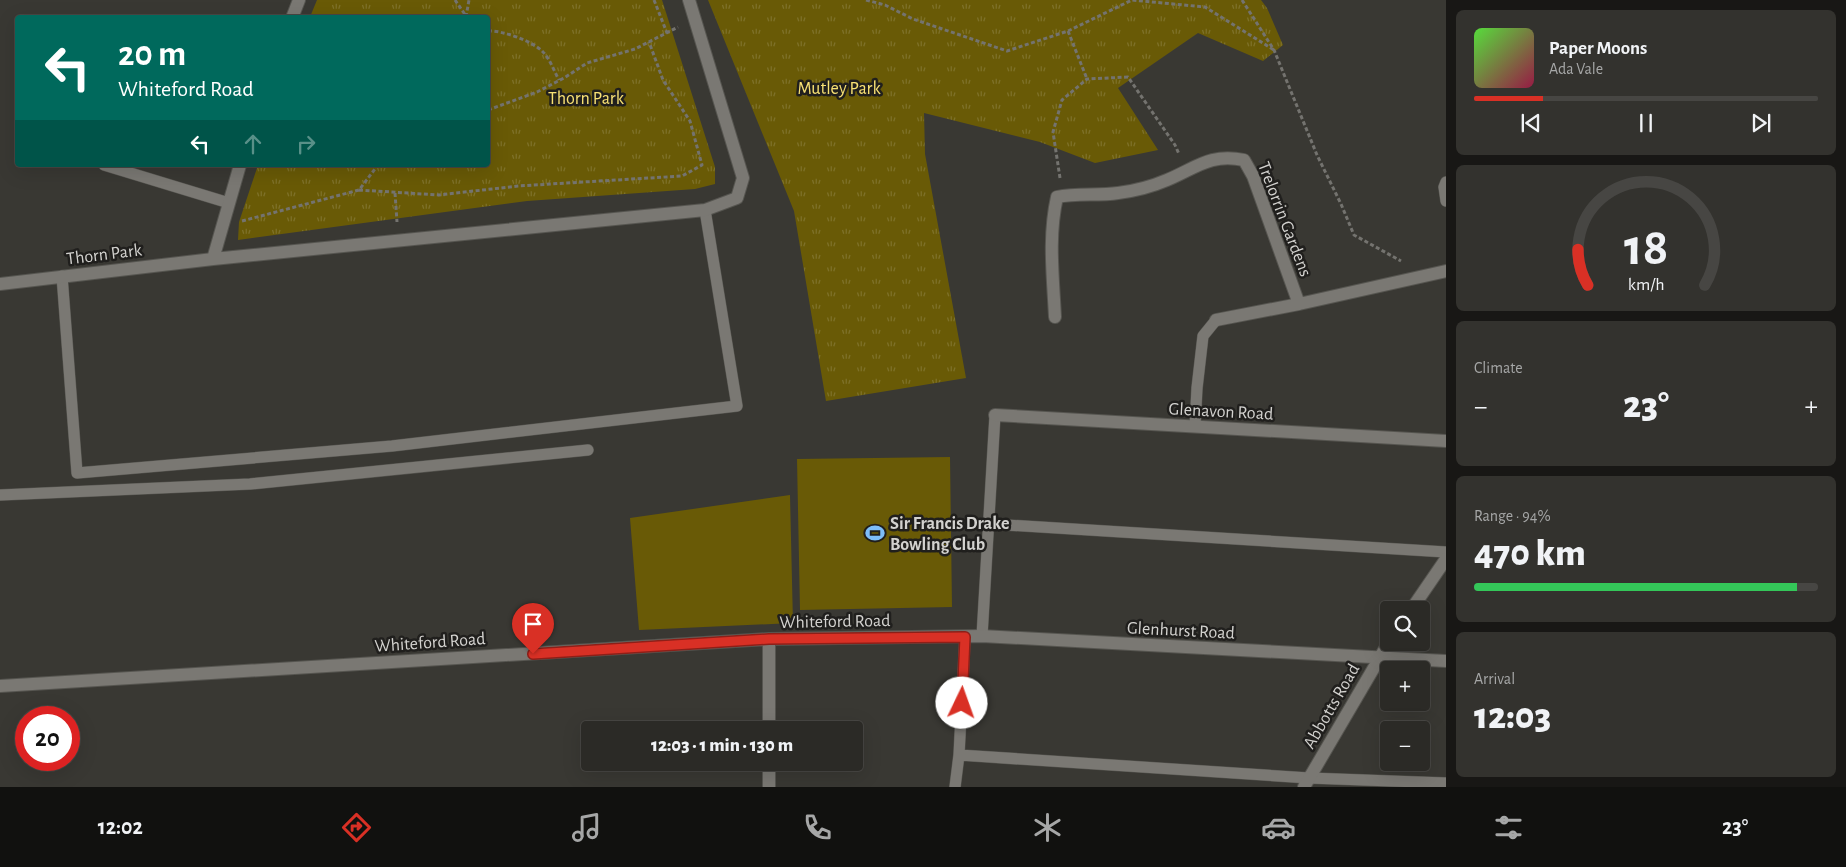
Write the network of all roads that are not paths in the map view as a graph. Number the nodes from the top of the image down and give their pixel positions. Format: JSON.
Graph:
{"nodes":[{"id":1,"x":299,"y":0,"type":"edge"},
{"id":2,"x":689,"y":0,"type":"edge"},
{"id":3,"x":293,"y":15,"type":"edge"},
{"id":4,"x":111,"y":167,"type":"edge"},
{"id":5,"x":239,"y":167,"type":"edge"},
{"id":6,"x":1446,"y":182,"type":"edge"},
{"id":7,"x":1446,"y":201,"type":"edge"},
{"id":8,"x":229,"y":203,"type":"junction"},
{"id":9,"x":705,"y":210,"type":"junction"},
{"id":10,"x":213,"y":259,"type":"junction"},
{"id":11,"x":1446,"y":271,"type":"edge"},
{"id":12,"x":62,"y":276,"type":"junction"},
{"id":13,"x":0,"y":284,"type":"edge"},
{"id":14,"x":1299,"y":304,"type":"junction"},
{"id":15,"x":1055,"y":317,"type":"dead end"},
{"id":16,"x":1216,"y":320,"type":"joint"},
{"id":17,"x":995,"y":415,"type":"joint"},
{"id":18,"x":1195,"y":426,"type":"junction"},
{"id":19,"x":1446,"y":441,"type":"edge"},
{"id":20,"x":588,"y":450,"type":"dead end"},
{"id":21,"x":0,"y":495,"type":"edge"},
{"id":22,"x":990,"y":524,"type":"junction"},
{"id":23,"x":1446,"y":552,"type":"edge"},
{"id":24,"x":1446,"y":559,"type":"edge"},
{"id":25,"x":1417,"y":601,"type":"edge"},
{"id":26,"x":982,"y":636,"type":"junction"},
{"id":27,"x":965,"y":637,"type":"junction"},
{"id":28,"x":769,"y":639,"type":"junction"},
{"id":29,"x":1383,"y":651,"type":"edge"},
{"id":30,"x":1379,"y":658,"type":"junction"},
{"id":31,"x":1446,"y":661,"type":"edge"},
{"id":32,"x":0,"y":686,"type":"edge"},
{"id":33,"x":769,"y":721,"type":"edge"},
{"id":34,"x":959,"y":755,"type":"junction"},
{"id":35,"x":769,"y":771,"type":"edge"},
{"id":36,"x":1306,"y":782,"type":"edge"},
{"id":37,"x":1446,"y":783,"type":"edge"},
{"id":38,"x":769,"y":787,"type":"edge"},
{"id":39,"x":955,"y":787,"type":"edge"}],
"edges":[{"from":1,"to":3,"type":"street"},
{"from":2,"to":9,"type":"street","name":"Thorn Park"},
{"from":4,"to":8,"type":"lane"},
{"from":5,"to":8,"type":"street"},
{"from":6,"to":7,"type":"lane"},
{"from":8,"to":10,"type":"street"},
{"from":9,"to":10,"type":"street","name":"Thorn Park"},
{"from":9,"to":12,"type":"lane"},
{"from":10,"to":12,"type":"street","name":"Thorn Park"},
{"from":11,"to":14,"type":"street"},
{"from":12,"to":13,"type":"street","name":"Thorn Park"},
{"from":14,"to":15,"type":"street","name":"Trelorrin Gardens"},
{"from":14,"to":16,"type":"street"},
{"from":16,"to":18,"type":"lane"},
{"from":17,"to":18,"type":"street","name":"Glenavon Road"},
{"from":17,"to":22,"type":"lane"},
{"from":18,"to":19,"type":"street","name":"Glenavon Road"},
{"from":20,"to":21,"type":"lane"},
{"from":22,"to":23,"type":"lane"},
{"from":22,"to":26,"type":"lane"},
{"from":24,"to":25,"type":"street"},
{"from":26,"to":27,"type":"street","name":"Whiteford Road"},
{"from":26,"to":30,"type":"street","name":"Glenhurst Road"},
{"from":27,"to":28,"type":"street","name":"Whiteford Road"},
{"from":27,"to":34,"type":"lane"},
{"from":28,"to":32,"type":"street","name":"Whiteford Road"},
{"from":28,"to":33,"type":"street"},
{"from":29,"to":30,"type":"street","name":"Abbotts Road"},
{"from":30,"to":31,"type":"street","name":"Glenhurst Road"},
{"from":30,"to":36,"type":"street","name":"Abbotts Road"},
{"from":34,"to":36,"type":"lane"},
{"from":34,"to":39,"type":"lane"},
{"from":35,"to":38,"type":"street"},
{"from":36,"to":37,"type":"lane"}]}
